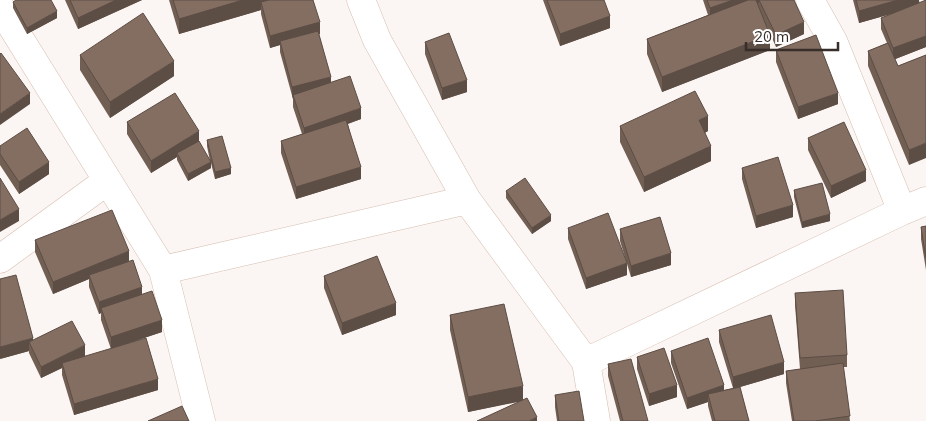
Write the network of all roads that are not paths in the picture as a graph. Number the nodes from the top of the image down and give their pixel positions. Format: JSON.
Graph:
{"nodes":[{"id":1,"x":361,"y":0,"type":"edge"},
{"id":2,"x":810,"y":0,"type":"edge"},
{"id":3,"x":0,"y":7,"type":"edge"},
{"id":4,"x":108,"y":181,"type":"junction"},
{"id":5,"x":467,"y":200,"type":"junction"},
{"id":6,"x":914,"y":206,"type":"edge"},
{"id":7,"x":0,"y":259,"type":"edge"},
{"id":8,"x":163,"y":270,"type":"junction"},
{"id":9,"x":586,"y":362,"type":"junction"},
{"id":10,"x":200,"y":421,"type":"edge"},
{"id":11,"x":596,"y":421,"type":"edge"}],
"edges":[{"from":1,"to":5,"type":"street"},
{"from":2,"to":6,"type":"street"},
{"from":3,"to":4,"type":"street"},
{"from":4,"to":7,"type":"street"},
{"from":4,"to":8,"type":"street"},
{"from":5,"to":8,"type":"street"},
{"from":5,"to":9,"type":"street"},
{"from":6,"to":9,"type":"street"},
{"from":8,"to":10,"type":"street"},
{"from":9,"to":11,"type":"street"}]}
